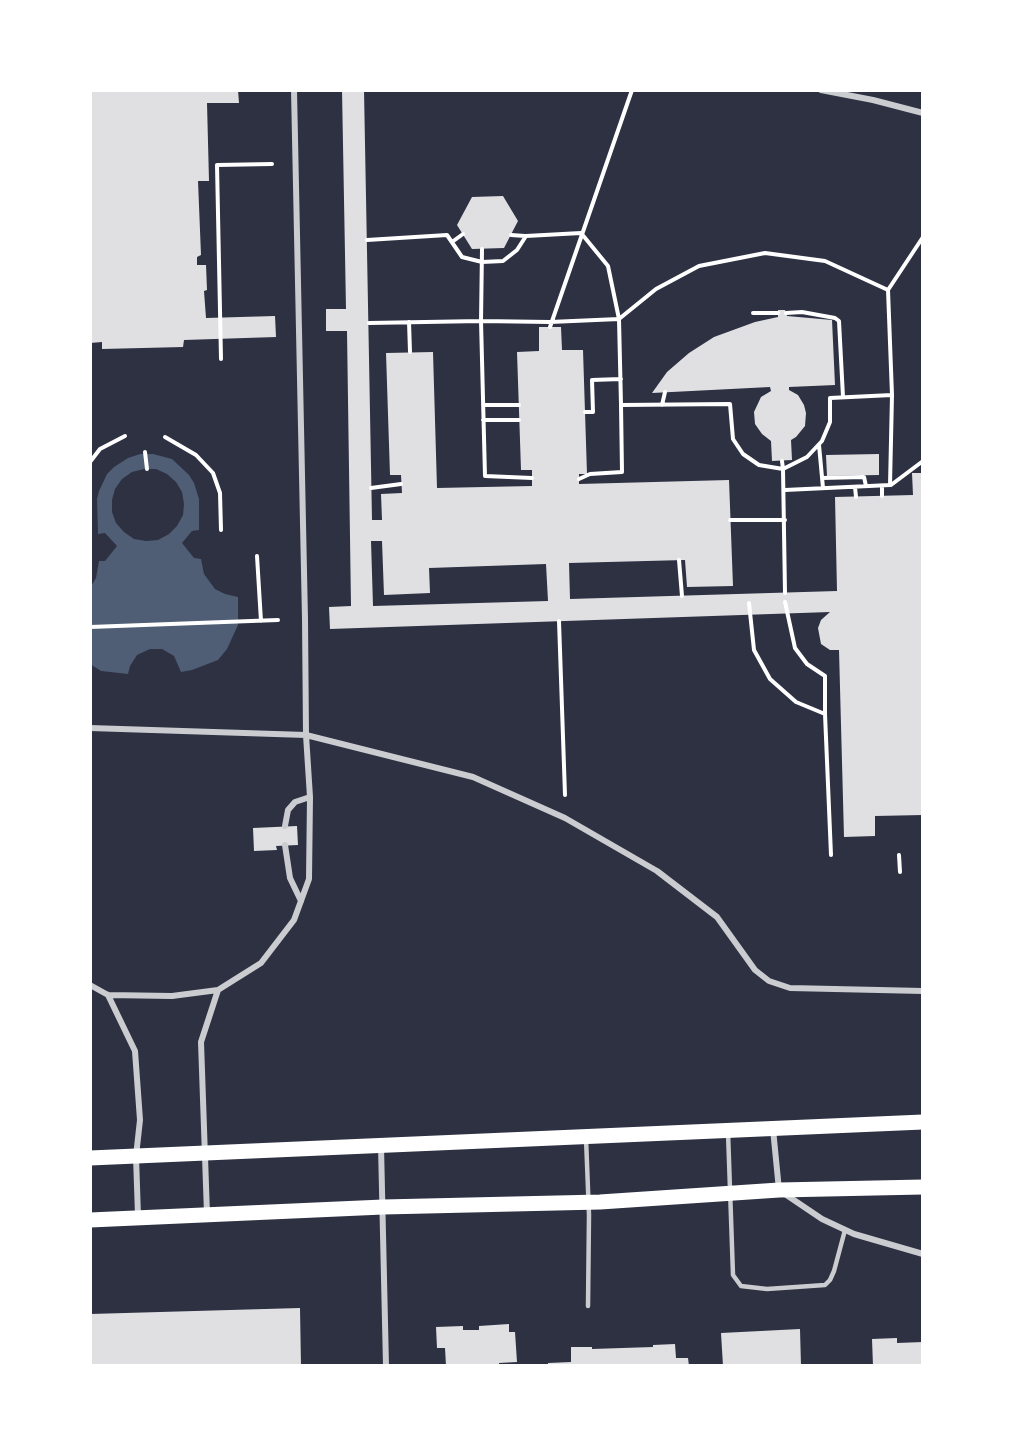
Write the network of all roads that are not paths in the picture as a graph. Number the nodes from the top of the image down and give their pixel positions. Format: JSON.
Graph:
{"nodes":[{"id":1,"x":294,"y":90,"type":"edge"},
{"id":2,"x":821,"y":90,"type":"edge"},
{"id":3,"x":923,"y":113,"type":"edge"},
{"id":4,"x":90,"y":728,"type":"edge"},
{"id":5,"x":306,"y":735,"type":"junction"},
{"id":6,"x":310,"y":797,"type":"junction"},
{"id":7,"x":285,"y":826,"type":"dead end"},
{"id":8,"x":285,"y":845,"type":"dead end"},
{"id":9,"x":301,"y":901,"type":"junction"},
{"id":10,"x":90,"y":985,"type":"edge"},
{"id":11,"x":218,"y":990,"type":"junction"},
{"id":12,"x":923,"y":991,"type":"edge"},
{"id":13,"x":108,"y":995,"type":"junction"},
{"id":14,"x":923,"y":1122,"type":"edge"},
{"id":15,"x":772,"y":1128,"type":"junction"},
{"id":16,"x":728,"y":1130,"type":"junction"},
{"id":17,"x":586,"y":1136,"type":"junction"},
{"id":18,"x":381,"y":1145,"type":"junction"},
{"id":19,"x":206,"y":1153,"type":"junction"},
{"id":20,"x":136,"y":1156,"type":"junction"},
{"id":21,"x":90,"y":1158,"type":"edge"},
{"id":22,"x":923,"y":1187,"type":"edge"},
{"id":23,"x":779,"y":1190,"type":"junction"},
{"id":24,"x":731,"y":1193,"type":"junction"},
{"id":25,"x":589,"y":1202,"type":"junction"},
{"id":26,"x":383,"y":1207,"type":"junction"},
{"id":27,"x":207,"y":1215,"type":"junction"},
{"id":28,"x":138,"y":1218,"type":"junction"},
{"id":29,"x":90,"y":1220,"type":"edge"},
{"id":30,"x":845,"y":1230,"type":"junction"},
{"id":31,"x":923,"y":1254,"type":"edge"},
{"id":32,"x":588,"y":1306,"type":"dead end"},
{"id":33,"x":386,"y":1366,"type":"edge"}],
"edges":[{"from":1,"to":5,"type":"street"},
{"from":2,"to":3,"type":"street"},
{"from":4,"to":5,"type":"street"},
{"from":5,"to":6,"type":"street"},
{"from":5,"to":12,"type":"street"},
{"from":6,"to":7,"type":"street"},
{"from":6,"to":9,"type":"street"},
{"from":8,"to":9,"type":"street"},
{"from":9,"to":11,"type":"street"},
{"from":10,"to":13,"type":"street"},
{"from":11,"to":13,"type":"street"},
{"from":11,"to":19,"type":"street"},
{"from":13,"to":20,"type":"street"},
{"from":14,"to":15,"type":"main road"},
{"from":15,"to":16,"type":"main road"},
{"from":15,"to":23,"type":"street"},
{"from":16,"to":17,"type":"main road"},
{"from":16,"to":24,"type":"lane"},
{"from":17,"to":18,"type":"main road"},
{"from":17,"to":25,"type":"lane"},
{"from":18,"to":19,"type":"main road"},
{"from":18,"to":26,"type":"street"},
{"from":19,"to":20,"type":"main road"},
{"from":19,"to":27,"type":"street"},
{"from":20,"to":21,"type":"main road"},
{"from":20,"to":28,"type":"street"},
{"from":22,"to":23,"type":"main road"},
{"from":23,"to":24,"type":"main road"},
{"from":23,"to":30,"type":"street"},
{"from":24,"to":25,"type":"main road"},
{"from":24,"to":30,"type":"lane"},
{"from":25,"to":26,"type":"main road"},
{"from":25,"to":32,"type":"lane"},
{"from":26,"to":27,"type":"main road"},
{"from":26,"to":33,"type":"street"},
{"from":27,"to":28,"type":"main road"},
{"from":28,"to":29,"type":"main road"},
{"from":30,"to":31,"type":"street"}]}
